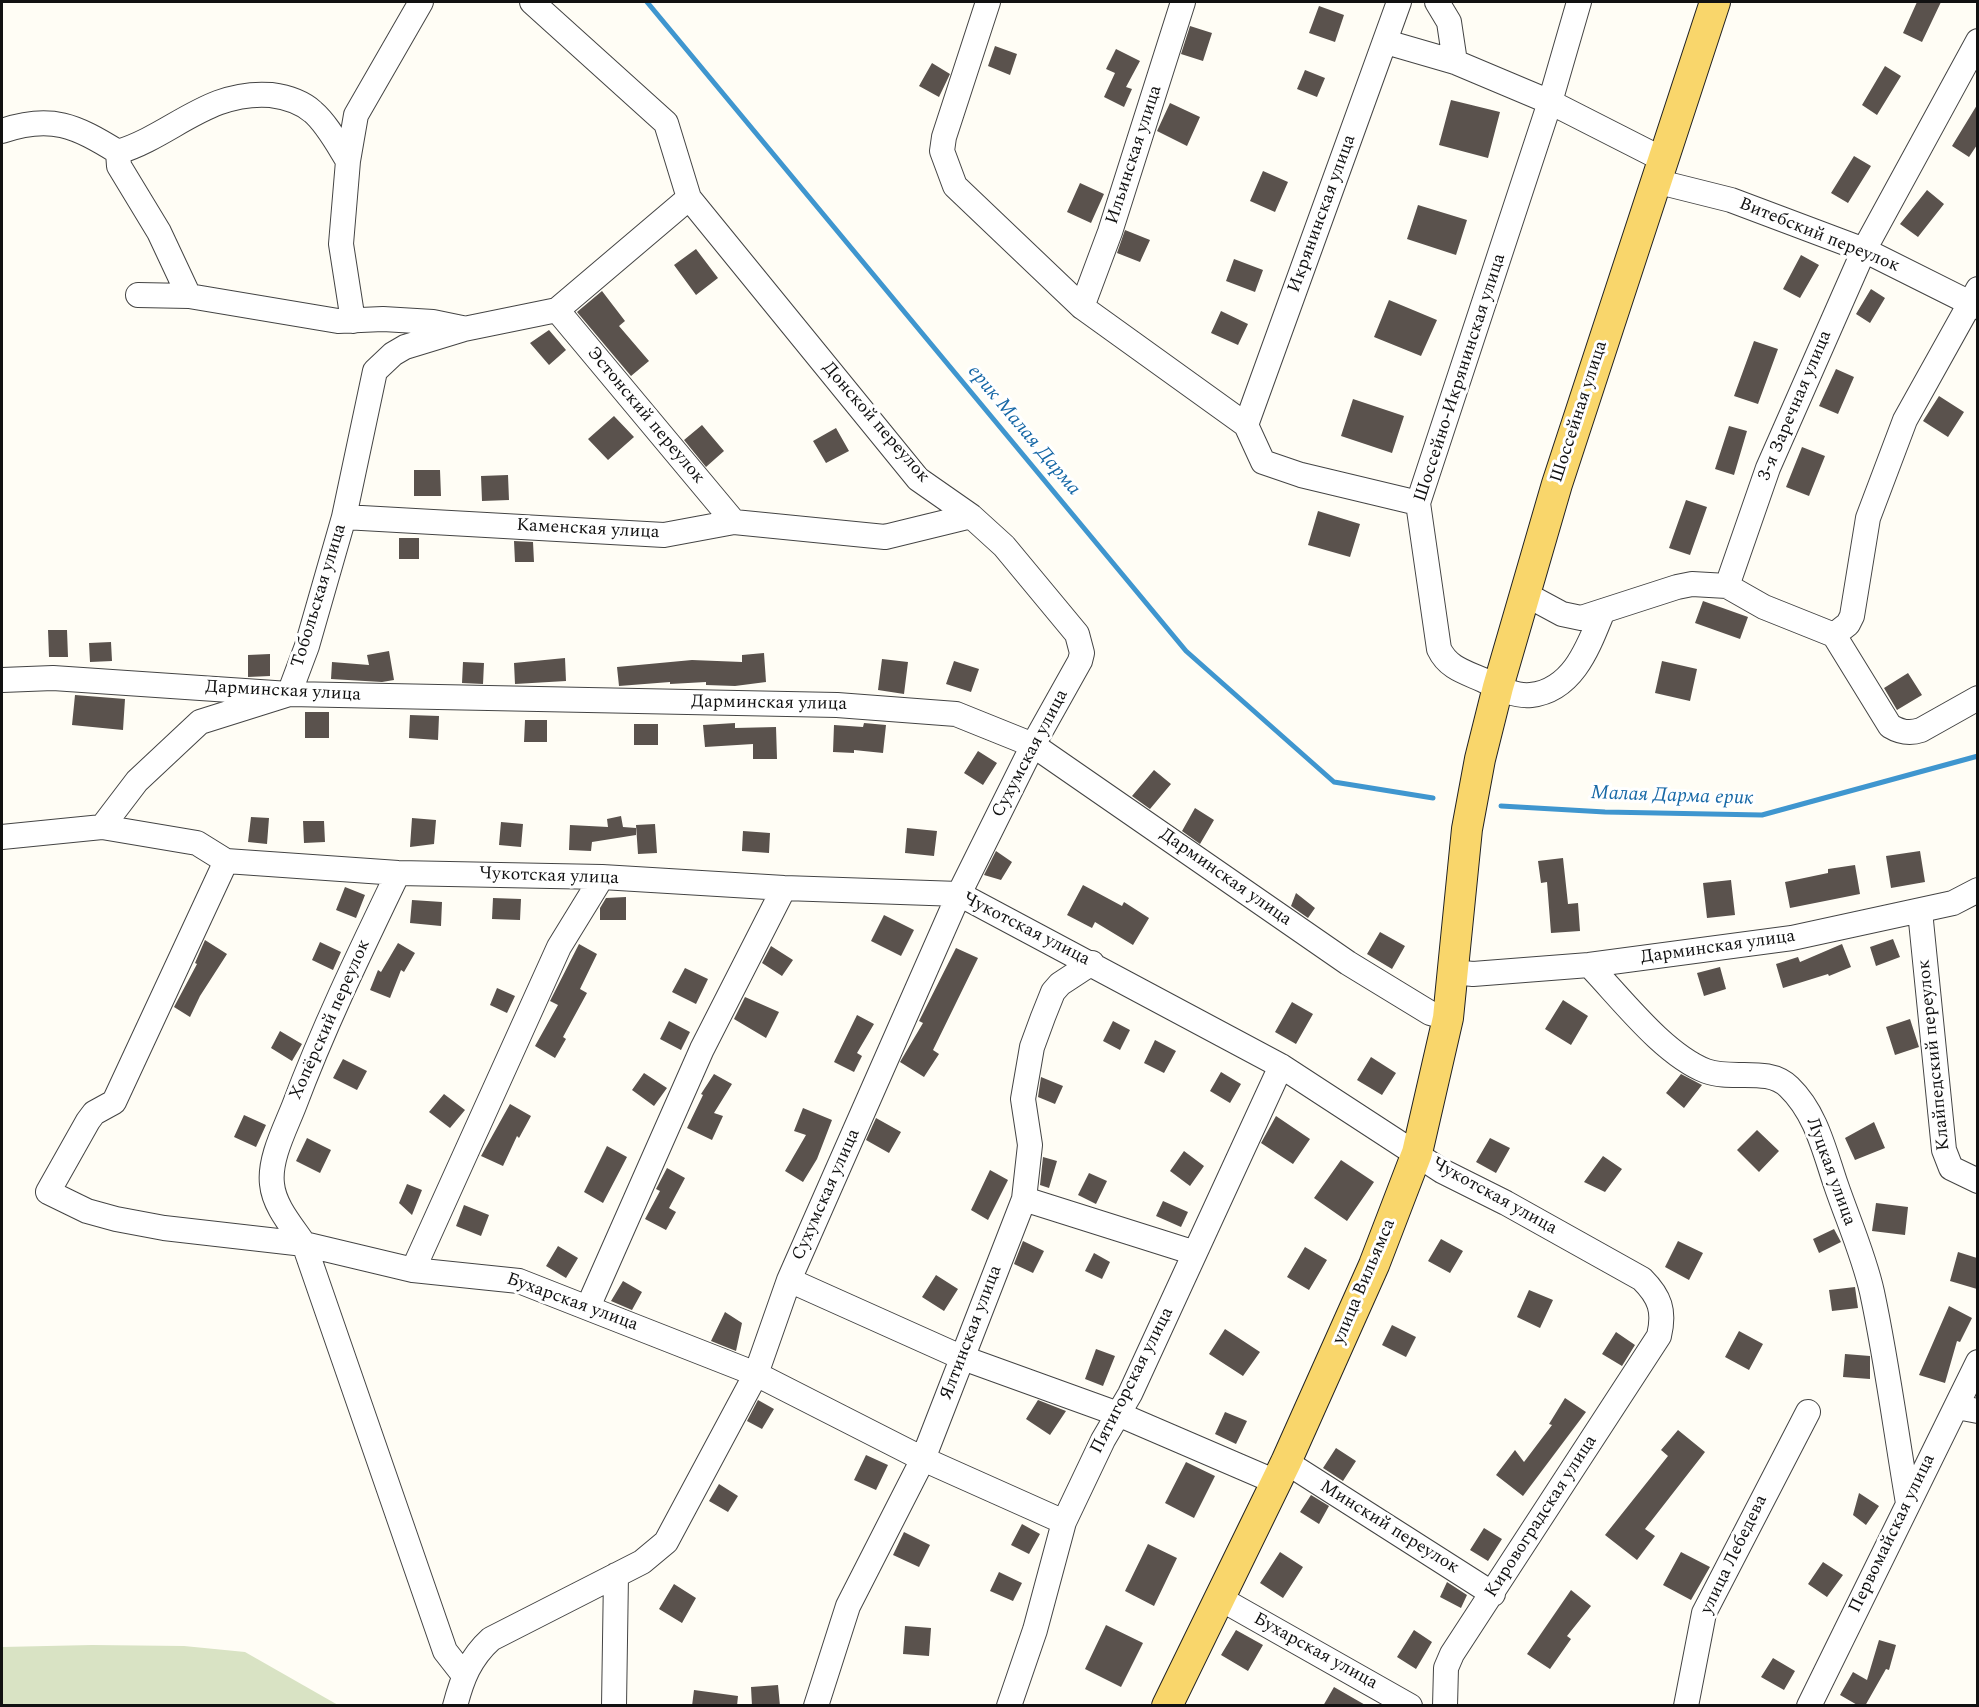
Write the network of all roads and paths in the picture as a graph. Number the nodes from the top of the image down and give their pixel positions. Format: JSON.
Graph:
{"nodes":[{"id":1,"x":421,"y":2,"type":"edge"},
{"id":2,"x":532,"y":2,"type":"edge"},
{"id":3,"x":988,"y":2,"type":"edge"},
{"id":4,"x":1183,"y":2,"type":"edge"},
{"id":5,"x":1399,"y":2,"type":"edge"},
{"id":6,"x":1437,"y":2,"type":"edge"},
{"id":7,"x":1579,"y":2,"type":"edge"},
{"id":8,"x":1715,"y":2,"type":"edge"},
{"id":9,"x":1977,"y":41,"type":"edge"},
{"id":10,"x":1386,"y":42,"type":"junction"},
{"id":11,"x":1455,"y":62,"type":"junction"},
{"id":12,"x":1550,"y":102,"type":"junction"},
{"id":13,"x":2,"y":130,"type":"edge"},
{"id":14,"x":118,"y":152,"type":"junction"},
{"id":15,"x":348,"y":160,"type":"junction"},
{"id":16,"x":1658,"y":170,"type":"junction"},
{"id":17,"x":688,"y":198,"type":"junction"},
{"id":18,"x":1864,"y":250,"type":"junction"},
{"id":19,"x":138,"y":295,"type":"dead end"},
{"id":20,"x":189,"y":296,"type":"junction"},
{"id":21,"x":1974,"y":299,"type":"edge"},
{"id":22,"x":1082,"y":307,"type":"junction"},
{"id":23,"x":557,"y":310,"type":"junction"},
{"id":24,"x":353,"y":321,"type":"junction"},
{"id":25,"x":464,"y":329,"type":"junction"},
{"id":26,"x":1246,"y":425,"type":"junction"},
{"id":27,"x":1418,"y":503,"type":"junction"},
{"id":28,"x":971,"y":516,"type":"junction"},
{"id":29,"x":344,"y":517,"type":"junction"},
{"id":30,"x":734,"y":522,"type":"junction"},
{"id":31,"x":1727,"y":586,"type":"junction"},
{"id":32,"x":1523,"y":593,"type":"junction"},
{"id":33,"x":1603,"y":611,"type":"junction"},
{"id":34,"x":1834,"y":635,"type":"junction"},
{"id":35,"x":1076,"y":668,"type":"joint"},
{"id":36,"x":2,"y":680,"type":"edge"},
{"id":37,"x":1498,"y":687,"type":"junction"},
{"id":38,"x":289,"y":694,"type":"junction"},
{"id":39,"x":1977,"y":698,"type":"edge"},
{"id":40,"x":1033,"y":745,"type":"junction"},
{"id":41,"x":102,"y":827,"type":"junction"},
{"id":42,"x":1467,"y":829,"type":"joint"},
{"id":43,"x":2,"y":837,"type":"edge"},
{"id":44,"x":226,"y":861,"type":"junction"},
{"id":45,"x":398,"y":873,"type":"junction"},
{"id":46,"x":602,"y":877,"type":"junction"},
{"id":47,"x":784,"y":888,"type":"junction"},
{"id":48,"x":1977,"y":890,"type":"edge"},
{"id":49,"x":959,"y":894,"type":"junction"},
{"id":50,"x":1920,"y":911,"type":"junction"},
{"id":51,"x":1092,"y":963,"type":"junction"},
{"id":52,"x":1589,"y":965,"type":"junction"},
{"id":53,"x":1453,"y":972,"type":"junction"},
{"id":54,"x":1448,"y":1018,"type":"junction"},
{"id":55,"x":1281,"y":1066,"type":"junction"},
{"id":56,"x":1417,"y":1153,"type":"junction"},
{"id":57,"x":1977,"y":1181,"type":"edge"},
{"id":58,"x":1024,"y":1199,"type":"junction"},
{"id":59,"x":304,"y":1244,"type":"junction"},
{"id":60,"x":1195,"y":1253,"type":"junction"},
{"id":61,"x":413,"y":1270,"type":"junction"},
{"id":62,"x":789,"y":1280,"type":"junction"},
{"id":63,"x":588,"y":1307,"type":"junction"},
{"id":64,"x":1659,"y":1336,"type":"joint"},
{"id":65,"x":963,"y":1358,"type":"junction"},
{"id":66,"x":1977,"y":1362,"type":"edge"},
{"id":67,"x":756,"y":1374,"type":"junction"},
{"id":68,"x":1967,"y":1409,"type":"edge"},
{"id":69,"x":1808,"y":1412,"type":"dead end"},
{"id":70,"x":1118,"y":1414,"type":"junction"},
{"id":71,"x":923,"y":1459,"type":"junction"},
{"id":72,"x":1281,"y":1472,"type":"junction"},
{"id":73,"x":1908,"y":1503,"type":"junction"},
{"id":74,"x":1064,"y":1522,"type":"junction"},
{"id":75,"x":616,"y":1575,"type":"junction"},
{"id":76,"x":1493,"y":1594,"type":"junction"},
{"id":77,"x":1221,"y":1599,"type":"junction"},
{"id":78,"x":463,"y":1674,"type":"junction"},
{"id":79,"x":455,"y":1706,"type":"edge"},
{"id":80,"x":614,"y":1706,"type":"edge"},
{"id":81,"x":816,"y":1706,"type":"edge"},
{"id":82,"x":1009,"y":1706,"type":"edge"},
{"id":83,"x":1167,"y":1706,"type":"edge"},
{"id":84,"x":1410,"y":1706,"type":"edge"},
{"id":85,"x":1445,"y":1706,"type":"edge"},
{"id":86,"x":1686,"y":1706,"type":"edge"},
{"id":87,"x":1809,"y":1706,"type":"edge"}],
"edges":[{"from":1,"to":15,"type":"street"},
{"from":2,"to":17,"type":"street"},
{"from":3,"to":22,"type":"street"},
{"from":4,"to":22,"type":"street","name":"Ильинская улица"},
{"from":5,"to":10,"type":"street","name":"Икрянинская улица"},
{"from":6,"to":11,"type":"street"},
{"from":7,"to":12,"type":"street","name":"Шоссейно-Икрянинская улица"},
{"from":8,"to":16,"type":"main road","name":"Шоссейная улица"},
{"from":9,"to":18,"type":"street","name":"3-я Заречная улица"},
{"from":10,"to":11,"type":"street","name":"Витебский переулок"},
{"from":10,"to":26,"type":"street","name":"Икрянинская улица"},
{"from":11,"to":12,"type":"street","name":"Витебский переулок"},
{"from":12,"to":16,"type":"street","name":"Витебский переулок"},
{"from":12,"to":27,"type":"street","name":"Шоссейно-Икрянинская улица"},
{"from":13,"to":14,"type":"street"},
{"from":14,"to":15,"type":"street"},
{"from":14,"to":20,"type":"street"},
{"from":15,"to":24,"type":"street"},
{"from":16,"to":18,"type":"street","name":"Витебский переулок"},
{"from":16,"to":32,"type":"main road","name":"Шоссейная улица"},
{"from":17,"to":23,"type":"street","name":"Тобольская улица"},
{"from":17,"to":28,"type":"street","name":"Донской переулок"},
{"from":18,"to":21,"type":"street","name":"Витебский переулок"},
{"from":18,"to":31,"type":"street","name":"3-я Заречная улица"},
{"from":19,"to":20,"type":"street"},
{"from":20,"to":24,"type":"street"},
{"from":21,"to":34,"type":"street"},
{"from":22,"to":26,"type":"street"},
{"from":23,"to":25,"type":"street","name":"Тобольская улица"},
{"from":23,"to":30,"type":"street","name":"Эстонский переулок"},
{"from":24,"to":25,"type":"street"},
{"from":25,"to":29,"type":"street","name":"Тобольская улица"},
{"from":26,"to":27,"type":"street"},
{"from":27,"to":37,"type":"street","name":"Шоссейно-Икрянинская улица"},
{"from":28,"to":30,"type":"street","name":"Каменская улица"},
{"from":28,"to":35,"type":"street","name":"Донской переулок"},
{"from":29,"to":30,"type":"street","name":"Каменская улица"},
{"from":29,"to":38,"type":"street","name":"Тобольская улица"},
{"from":31,"to":33,"type":"street"},
{"from":31,"to":34,"type":"street"},
{"from":32,"to":33,"type":"street"},
{"from":32,"to":37,"type":"main road","name":"Шоссейная улица"},
{"from":33,"to":37,"type":"street","name":"Шоссейно-Икрянинская улица"},
{"from":34,"to":39,"type":"street"},
{"from":35,"to":40,"type":"street","name":"Сухумская улица"},
{"from":36,"to":38,"type":"street","name":"Дарминская улица"},
{"from":37,"to":42,"type":"main road","name":"Шоссейная улица"},
{"from":38,"to":40,"type":"street","name":"Дарминская улица"},
{"from":38,"to":41,"type":"street"},
{"from":40,"to":49,"type":"street","name":"Сухумская улица"},
{"from":40,"to":54,"type":"street","name":"Дарминская улица"},
{"from":41,"to":43,"type":"street"},
{"from":41,"to":44,"type":"street"},
{"from":42,"to":53,"type":"main road","name":"улица Вильямса"},
{"from":44,"to":45,"type":"street","name":"Чукотская улица"},
{"from":44,"to":59,"type":"street","name":"Бухарская улица"},
{"from":45,"to":46,"type":"street","name":"Чукотская улица"},
{"from":45,"to":59,"type":"street","name":"Хопёрский переулок"},
{"from":46,"to":47,"type":"street","name":"Чукотская улица"},
{"from":46,"to":61,"type":"street"},
{"from":47,"to":49,"type":"street","name":"Чукотская улица"},
{"from":47,"to":63,"type":"street"},
{"from":48,"to":50,"type":"street","name":"Дарминская улица"},
{"from":49,"to":51,"type":"street","name":"Чукотская улица"},
{"from":49,"to":62,"type":"street","name":"Сухумская улица"},
{"from":50,"to":52,"type":"street","name":"Дарминская улица"},
{"from":50,"to":57,"type":"street","name":"Клайпедский переулок"},
{"from":51,"to":55,"type":"street","name":"Чукотская улица"},
{"from":51,"to":58,"type":"street","name":"Ялтинская улица"},
{"from":52,"to":53,"type":"street","name":"Дарминская улица"},
{"from":52,"to":73,"type":"street","name":"Луцкая улица"},
{"from":53,"to":54,"type":"main road","name":"улица Вильямса"},
{"from":54,"to":56,"type":"main road","name":"улица Вильямса"},
{"from":55,"to":56,"type":"street","name":"Чукотская улица"},
{"from":55,"to":60,"type":"street","name":"Пятигорская улица"},
{"from":56,"to":64,"type":"street","name":"Чукотская улица"},
{"from":56,"to":72,"type":"main road","name":"улица Вильямса"},
{"from":58,"to":60,"type":"street"},
{"from":58,"to":65,"type":"street","name":"Ялтинская улица"},
{"from":59,"to":61,"type":"street","name":"Бухарская улица"},
{"from":59,"to":78,"type":"street"},
{"from":60,"to":70,"type":"street","name":"Пятигорская улица"},
{"from":61,"to":63,"type":"street","name":"Бухарская улица"},
{"from":62,"to":65,"type":"street","name":"Минский переулок"},
{"from":62,"to":67,"type":"street","name":"Сухумская улица"},
{"from":63,"to":67,"type":"street","name":"Бухарская улица"},
{"from":64,"to":76,"type":"street","name":"Кировоградская улица"},
{"from":65,"to":70,"type":"street","name":"Минский переулок"},
{"from":65,"to":71,"type":"street","name":"Ялтинская улица"},
{"from":66,"to":68,"type":"street","name":"Первомайская улица"},
{"from":67,"to":71,"type":"street","name":"Бухарская улица"},
{"from":67,"to":75,"type":"street","name":"Сухумская улица"},
{"from":68,"to":73,"type":"street","name":"Первомайская улица"},
{"from":69,"to":86,"type":"street","name":"улица Лебедева"},
{"from":70,"to":72,"type":"street","name":"Минский переулок"},
{"from":70,"to":74,"type":"street","name":"Пятигорская улица"},
{"from":71,"to":74,"type":"street","name":"Бухарская улица"},
{"from":71,"to":81,"type":"street","name":"Ялтинская улица"},
{"from":72,"to":76,"type":"street","name":"Минский переулок"},
{"from":72,"to":77,"type":"main road","name":"улица Вильямса"},
{"from":73,"to":87,"type":"street","name":"Первомайская улица"},
{"from":74,"to":82,"type":"street","name":"Пятигорская улица"},
{"from":75,"to":78,"type":"street","name":"Сухумская улица"},
{"from":75,"to":80,"type":"street"},
{"from":76,"to":85,"type":"street","name":"Кировоградская улица"},
{"from":77,"to":83,"type":"main road","name":"улица Вильямса"},
{"from":77,"to":84,"type":"street","name":"Бухарская улица"},
{"from":78,"to":79,"type":"street"}]}
